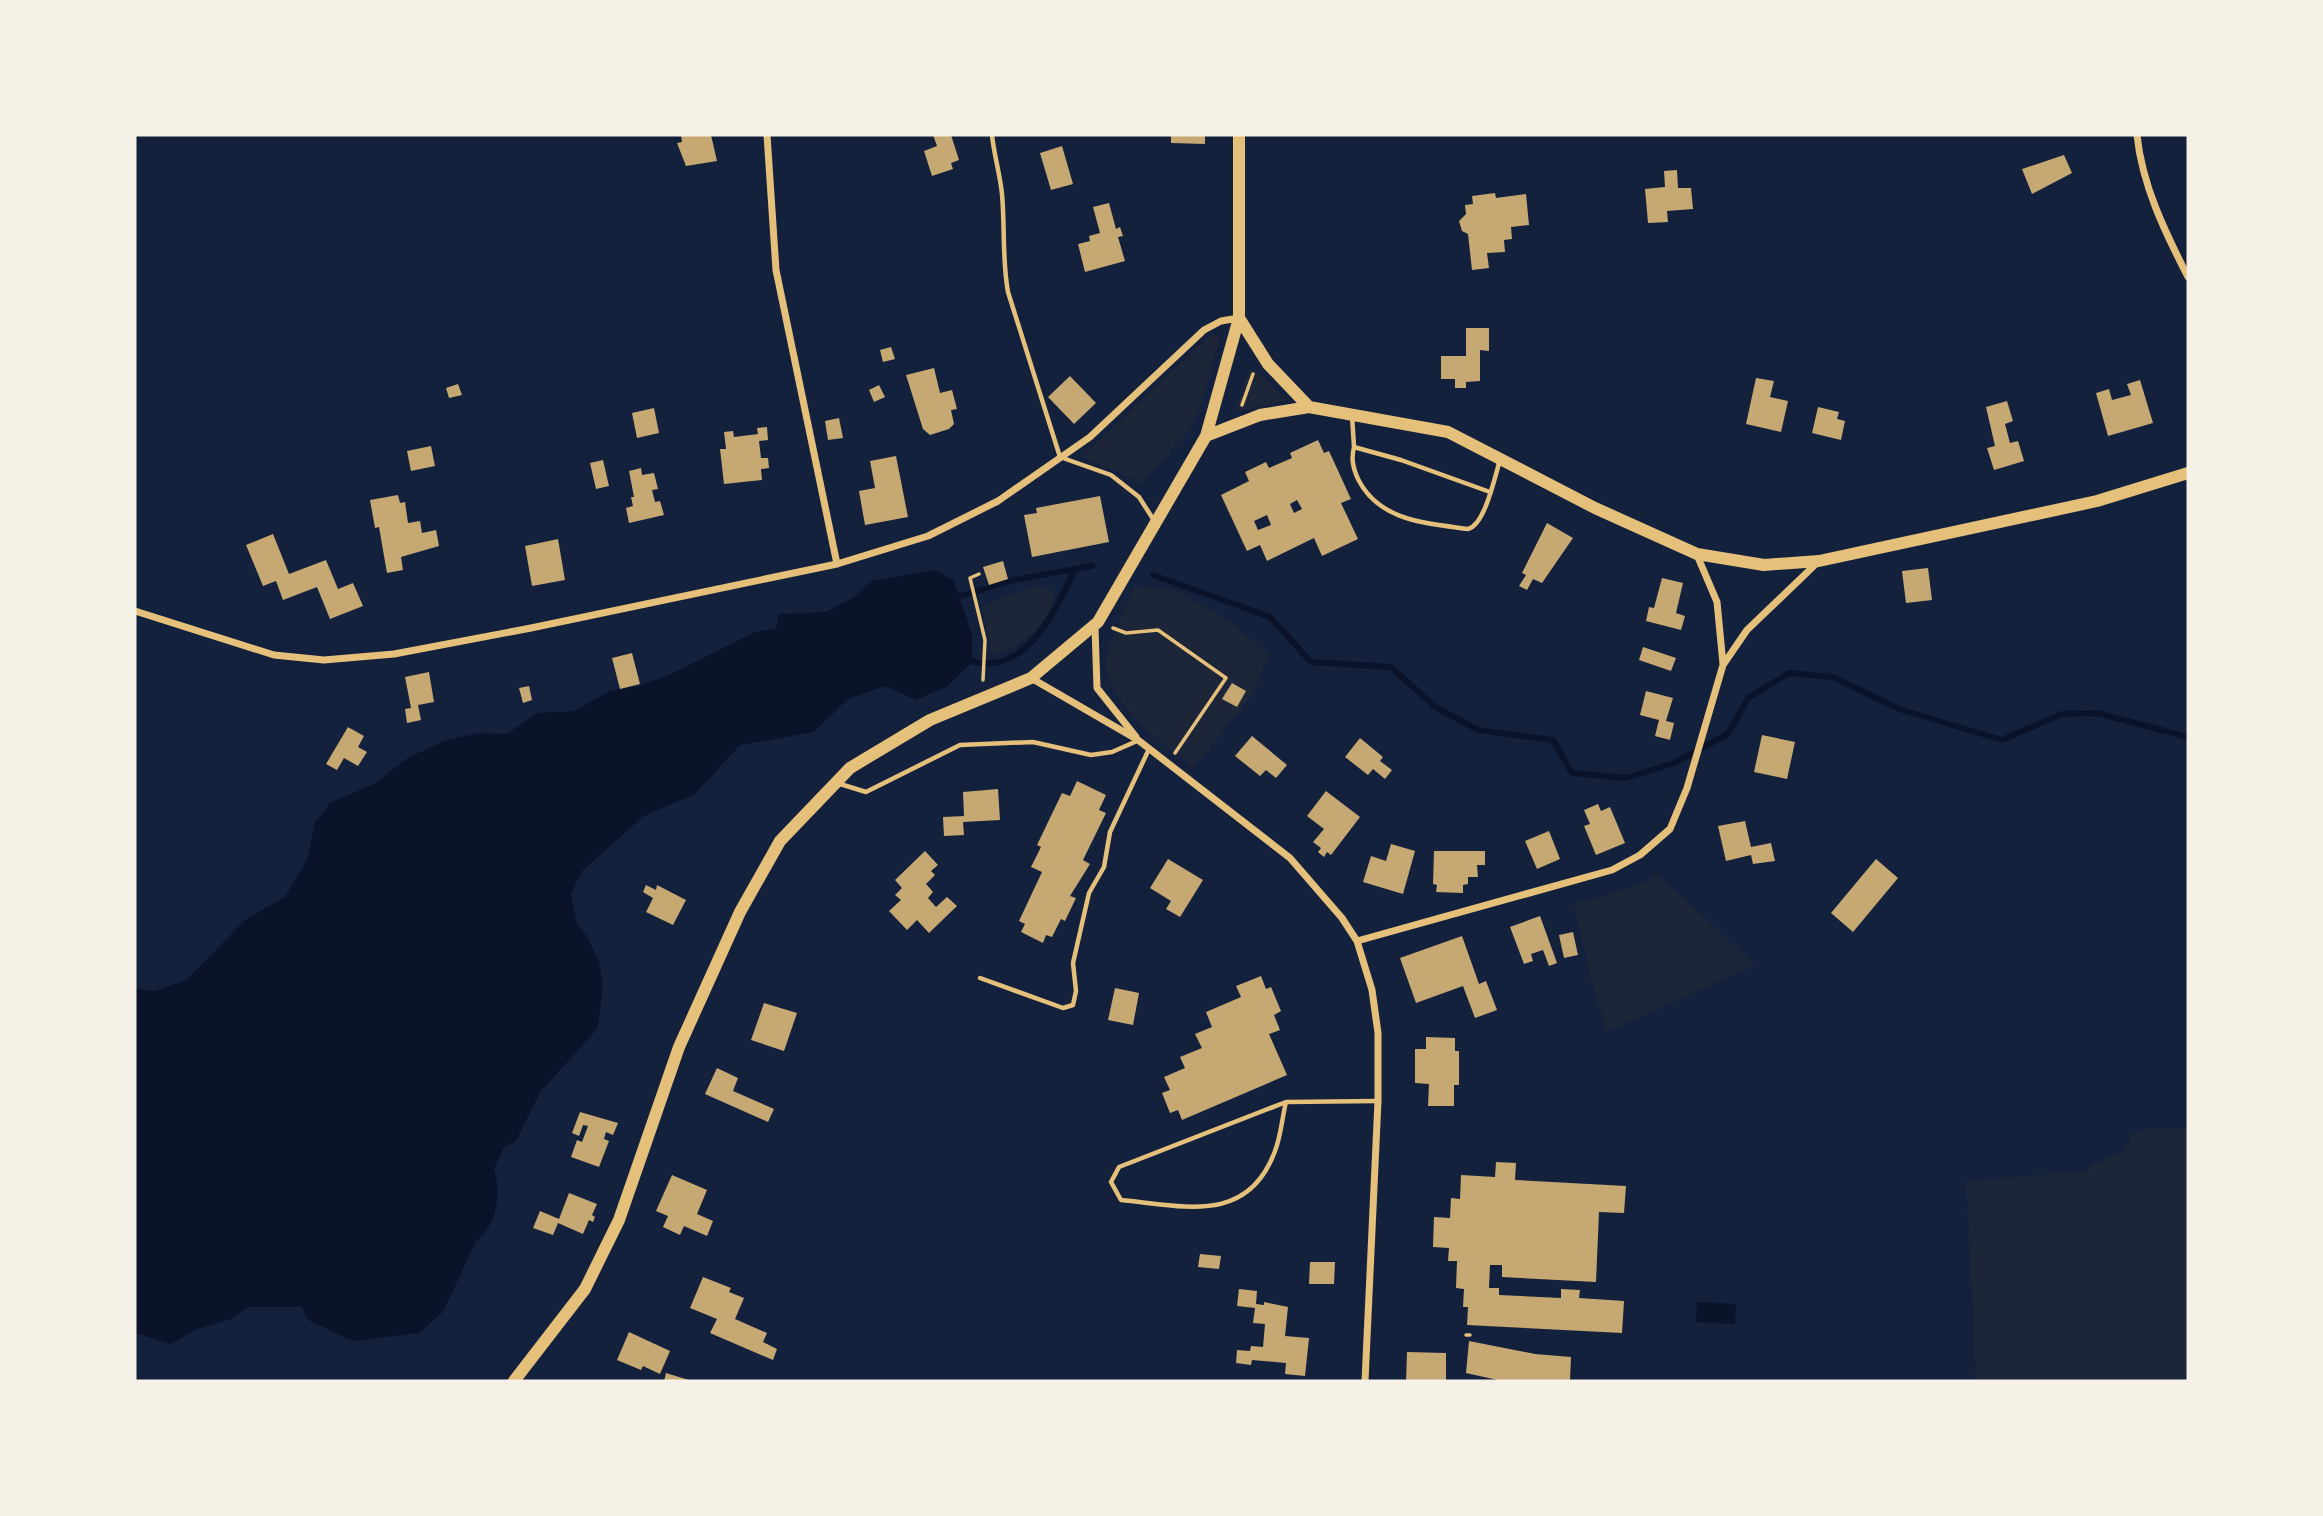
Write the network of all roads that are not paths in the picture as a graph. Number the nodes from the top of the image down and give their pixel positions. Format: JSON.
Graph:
{"nodes":[{"id":1,"x":767,"y":135,"type":"edge"},
{"id":2,"x":992,"y":135,"type":"edge"},
{"id":3,"x":1239,"y":135,"type":"edge"},
{"id":4,"x":2137,"y":135,"type":"edge"},
{"id":5,"x":2188,"y":277,"type":"edge"},
{"id":6,"x":1240,"y":318,"type":"junction"},
{"id":7,"x":1308,"y":407,"type":"junction"},
{"id":8,"x":1352,"y":415,"type":"junction"},
{"id":9,"x":1206,"y":436,"type":"junction"},
{"id":10,"x":1354,"y":447,"type":"junction"},
{"id":11,"x":1060,"y":457,"type":"junction"},
{"id":12,"x":1500,"y":459,"type":"junction"},
{"id":13,"x":2188,"y":472,"type":"edge"},
{"id":14,"x":1489,"y":492,"type":"junction"},
{"id":15,"x":1156,"y":523,"type":"junction"},
{"id":16,"x":1697,"y":554,"type":"junction"},
{"id":17,"x":1819,"y":561,"type":"junction"},
{"id":18,"x":837,"y":564,"type":"junction"},
{"id":19,"x":135,"y":611,"type":"edge"},
{"id":20,"x":1097,"y":625,"type":"junction"},
{"id":21,"x":1723,"y":665,"type":"junction"},
{"id":22,"x":1031,"y":678,"type":"junction"},
{"id":23,"x":1139,"y":740,"type":"junction"},
{"id":24,"x":1149,"y":749,"type":"junction"},
{"id":25,"x":836,"y":783,"type":"junction"},
{"id":26,"x":1357,"y":941,"type":"junction"},
{"id":27,"x":980,"y":978,"type":"dead end"},
{"id":28,"x":1378,"y":1101,"type":"junction"},
{"id":29,"x":1286,"y":1102,"type":"junction"},
{"id":30,"x":514,"y":1381,"type":"edge"},
{"id":31,"x":1365,"y":1381,"type":"edge"}],
"edges":[{"from":1,"to":18,"type":"street"},
{"from":2,"to":11,"type":"lane"},
{"from":3,"to":6,"type":"main road"},
{"from":4,"to":5,"type":"street"},
{"from":6,"to":7,"type":"main road"},
{"from":6,"to":9,"type":"main road"},
{"from":6,"to":11,"type":"street"},
{"from":7,"to":8,"type":"main road"},
{"from":7,"to":9,"type":"main road"},
{"from":8,"to":10,"type":"lane"},
{"from":8,"to":12,"type":"main road"},
{"from":9,"to":15,"type":"main road"},
{"from":10,"to":14,"type":"lane"},
{"from":10,"to":14,"type":"lane"},
{"from":11,"to":15,"type":"lane"},
{"from":11,"to":18,"type":"street"},
{"from":12,"to":14,"type":"lane"},
{"from":12,"to":16,"type":"main road"},
{"from":13,"to":17,"type":"main road"},
{"from":15,"to":20,"type":"main road"},
{"from":16,"to":17,"type":"main road"},
{"from":16,"to":21,"type":"street"},
{"from":17,"to":21,"type":"street"},
{"from":18,"to":19,"type":"street"},
{"from":20,"to":22,"type":"main road"},
{"from":20,"to":23,"type":"street"},
{"from":21,"to":26,"type":"street"},
{"from":22,"to":23,"type":"street"},
{"from":22,"to":25,"type":"main road"},
{"from":23,"to":24,"type":"street"},
{"from":23,"to":25,"type":"lane"},
{"from":24,"to":26,"type":"street"},
{"from":24,"to":27,"type":"lane"},
{"from":25,"to":30,"type":"main road"},
{"from":26,"to":28,"type":"street"},
{"from":28,"to":29,"type":"lane"},
{"from":28,"to":31,"type":"street"},
{"from":29,"to":29,"type":"lane"}]}
